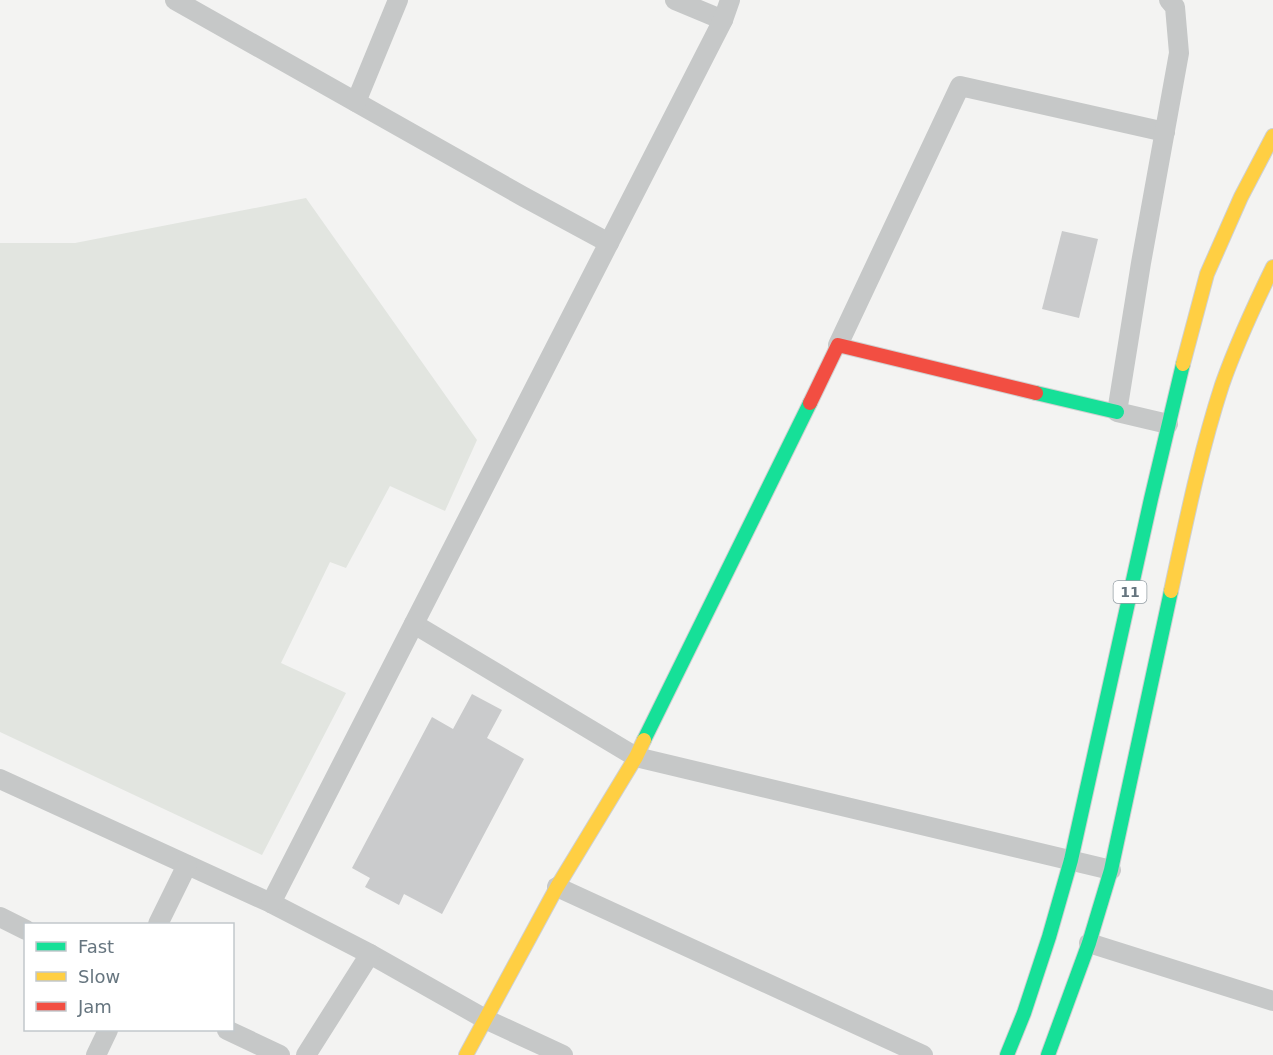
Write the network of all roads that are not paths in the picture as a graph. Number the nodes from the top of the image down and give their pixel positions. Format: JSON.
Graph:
{"nodes":[{"id":1,"x":175,"y":0,"type":"edge"},
{"id":2,"x":398,"y":0,"type":"edge"},
{"id":3,"x":675,"y":0,"type":"edge"},
{"id":4,"x":730,"y":0,"type":"edge"},
{"id":5,"x":1169,"y":0,"type":"edge"},
{"id":6,"x":723,"y":20,"type":"junction"},
{"id":7,"x":356,"y":102,"type":"junction"},
{"id":8,"x":1165,"y":132,"type":"junction"},
{"id":9,"x":1273,"y":136,"type":"edge"},
{"id":10,"x":609,"y":243,"type":"junction"},
{"id":11,"x":1273,"y":267,"type":"edge"},
{"id":12,"x":838,"y":345,"type":"junction"},
{"id":13,"x":1117,"y":412,"type":"junction"},
{"id":14,"x":1168,"y":424,"type":"junction"},
{"id":15,"x":414,"y":624,"type":"junction"},
{"id":16,"x":636,"y":758,"type":"junction"},
{"id":17,"x":0,"y":780,"type":"edge"},
{"id":18,"x":1071,"y":860,"type":"junction"},
{"id":19,"x":187,"y":865,"type":"junction"},
{"id":20,"x":1111,"y":870,"type":"junction"},
{"id":21,"x":557,"y":887,"type":"junction"},
{"id":22,"x":271,"y":903,"type":"junction"},
{"id":23,"x":0,"y":918,"type":"edge"},
{"id":24,"x":158,"y":923,"type":"edge"},
{"id":25,"x":24,"y":929,"type":"edge"},
{"id":26,"x":1089,"y":943,"type":"junction"},
{"id":27,"x":370,"y":954,"type":"junction"},
{"id":28,"x":1273,"y":1001,"type":"edge"},
{"id":29,"x":485,"y":1019,"type":"junction"},
{"id":30,"x":107,"y":1031,"type":"edge"},
{"id":31,"x":231,"y":1031,"type":"edge"},
{"id":32,"x":96,"y":1055,"type":"edge"},
{"id":33,"x":280,"y":1055,"type":"edge"},
{"id":34,"x":306,"y":1055,"type":"edge"},
{"id":35,"x":466,"y":1055,"type":"edge"},
{"id":36,"x":563,"y":1055,"type":"edge"},
{"id":37,"x":923,"y":1055,"type":"edge"},
{"id":38,"x":1007,"y":1055,"type":"edge"},
{"id":39,"x":1048,"y":1055,"type":"edge"}],
"edges":[{"from":1,"to":7,"type":"street"},
{"from":2,"to":7,"type":"street"},
{"from":3,"to":6,"type":"street"},
{"from":4,"to":6,"type":"street"},
{"from":5,"to":8,"type":"street"},
{"from":6,"to":10,"type":"street"},
{"from":7,"to":10,"type":"street"},
{"from":8,"to":12,"type":"street"},
{"from":8,"to":13,"type":"street"},
{"from":9,"to":14,"type":"main road","number":"11"},
{"from":10,"to":15,"type":"street"},
{"from":11,"to":20,"type":"main road","number":"11"},
{"from":12,"to":13,"type":"main road"},
{"from":12,"to":16,"type":"main road"},
{"from":13,"to":14,"type":"street"},
{"from":14,"to":18,"type":"main road","number":"11"},
{"from":15,"to":16,"type":"street"},
{"from":15,"to":22,"type":"street"},
{"from":16,"to":18,"type":"street"},
{"from":16,"to":21,"type":"main road"},
{"from":17,"to":19,"type":"street"},
{"from":18,"to":20,"type":"street"},
{"from":18,"to":38,"type":"main road","number":"11"},
{"from":19,"to":22,"type":"street"},
{"from":19,"to":24,"type":"street"},
{"from":20,"to":26,"type":"main road","number":"11"},
{"from":21,"to":29,"type":"main road"},
{"from":21,"to":37,"type":"street"},
{"from":22,"to":27,"type":"street"},
{"from":23,"to":25,"type":"street"},
{"from":26,"to":28,"type":"street"},
{"from":26,"to":39,"type":"main road","number":"11"},
{"from":27,"to":29,"type":"street"},
{"from":27,"to":34,"type":"street"},
{"from":29,"to":35,"type":"main road"},
{"from":29,"to":36,"type":"street"},
{"from":30,"to":32,"type":"street"},
{"from":31,"to":33,"type":"street"}]}
